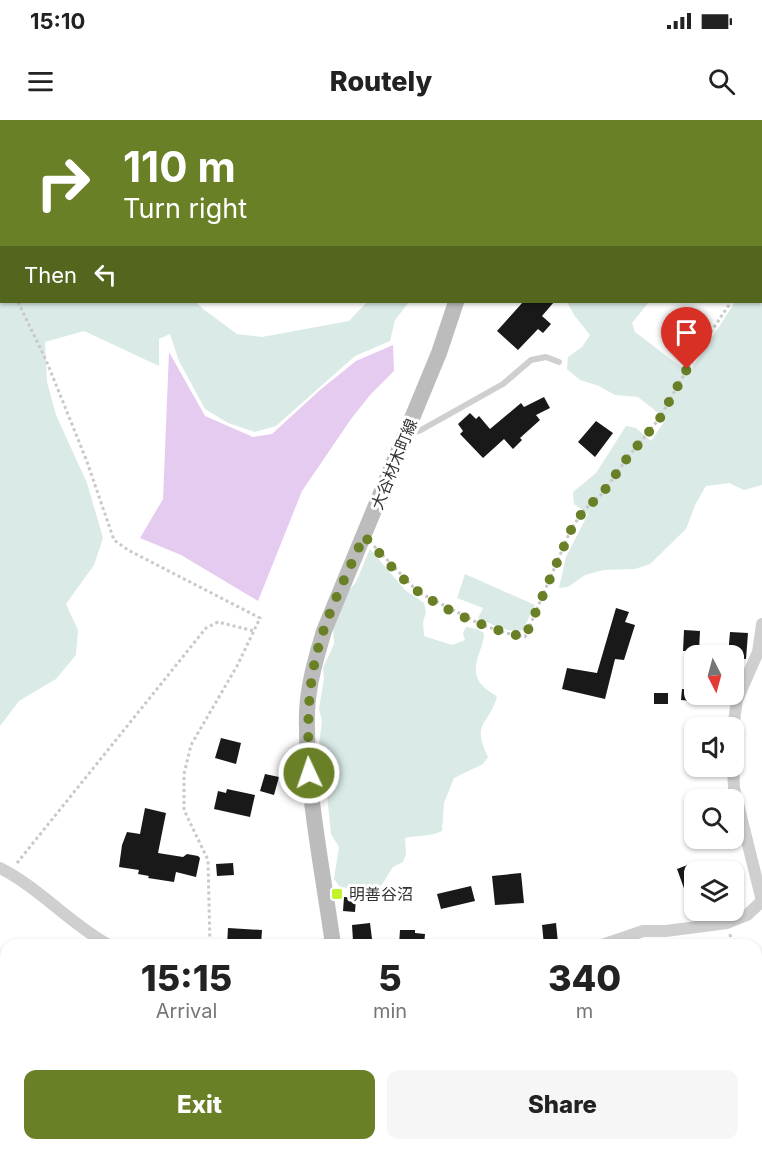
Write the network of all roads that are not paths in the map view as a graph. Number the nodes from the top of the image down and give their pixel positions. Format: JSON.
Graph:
{"nodes":[{"id":1,"x":456,"y":303,"type":"edge"},
{"id":2,"x":559,"y":363,"type":"dead end"},
{"id":3,"x":405,"y":436,"type":"junction"},
{"id":4,"x":762,"y":624,"type":"edge"},
{"id":5,"x":735,"y":717,"type":"edge"},
{"id":6,"x":734,"y":777,"type":"edge"},
{"id":7,"x":5,"y":871,"type":"edge"},
{"id":8,"x":762,"y":901,"type":"edge"},
{"id":9,"x":97,"y":939,"type":"edge"},
{"id":10,"x":332,"y":939,"type":"edge"},
{"id":11,"x":618,"y":939,"type":"edge"}],
"edges":[{"from":1,"to":3,"type":"main road","name":"大谷材木町線"},
{"from":2,"to":3,"type":"lane"},
{"from":3,"to":10,"type":"main road","name":"大谷材木町線"},
{"from":4,"to":5,"type":"street"},
{"from":6,"to":8,"type":"street"},
{"from":7,"to":9,"type":"street"},
{"from":8,"to":11,"type":"street"}]}
